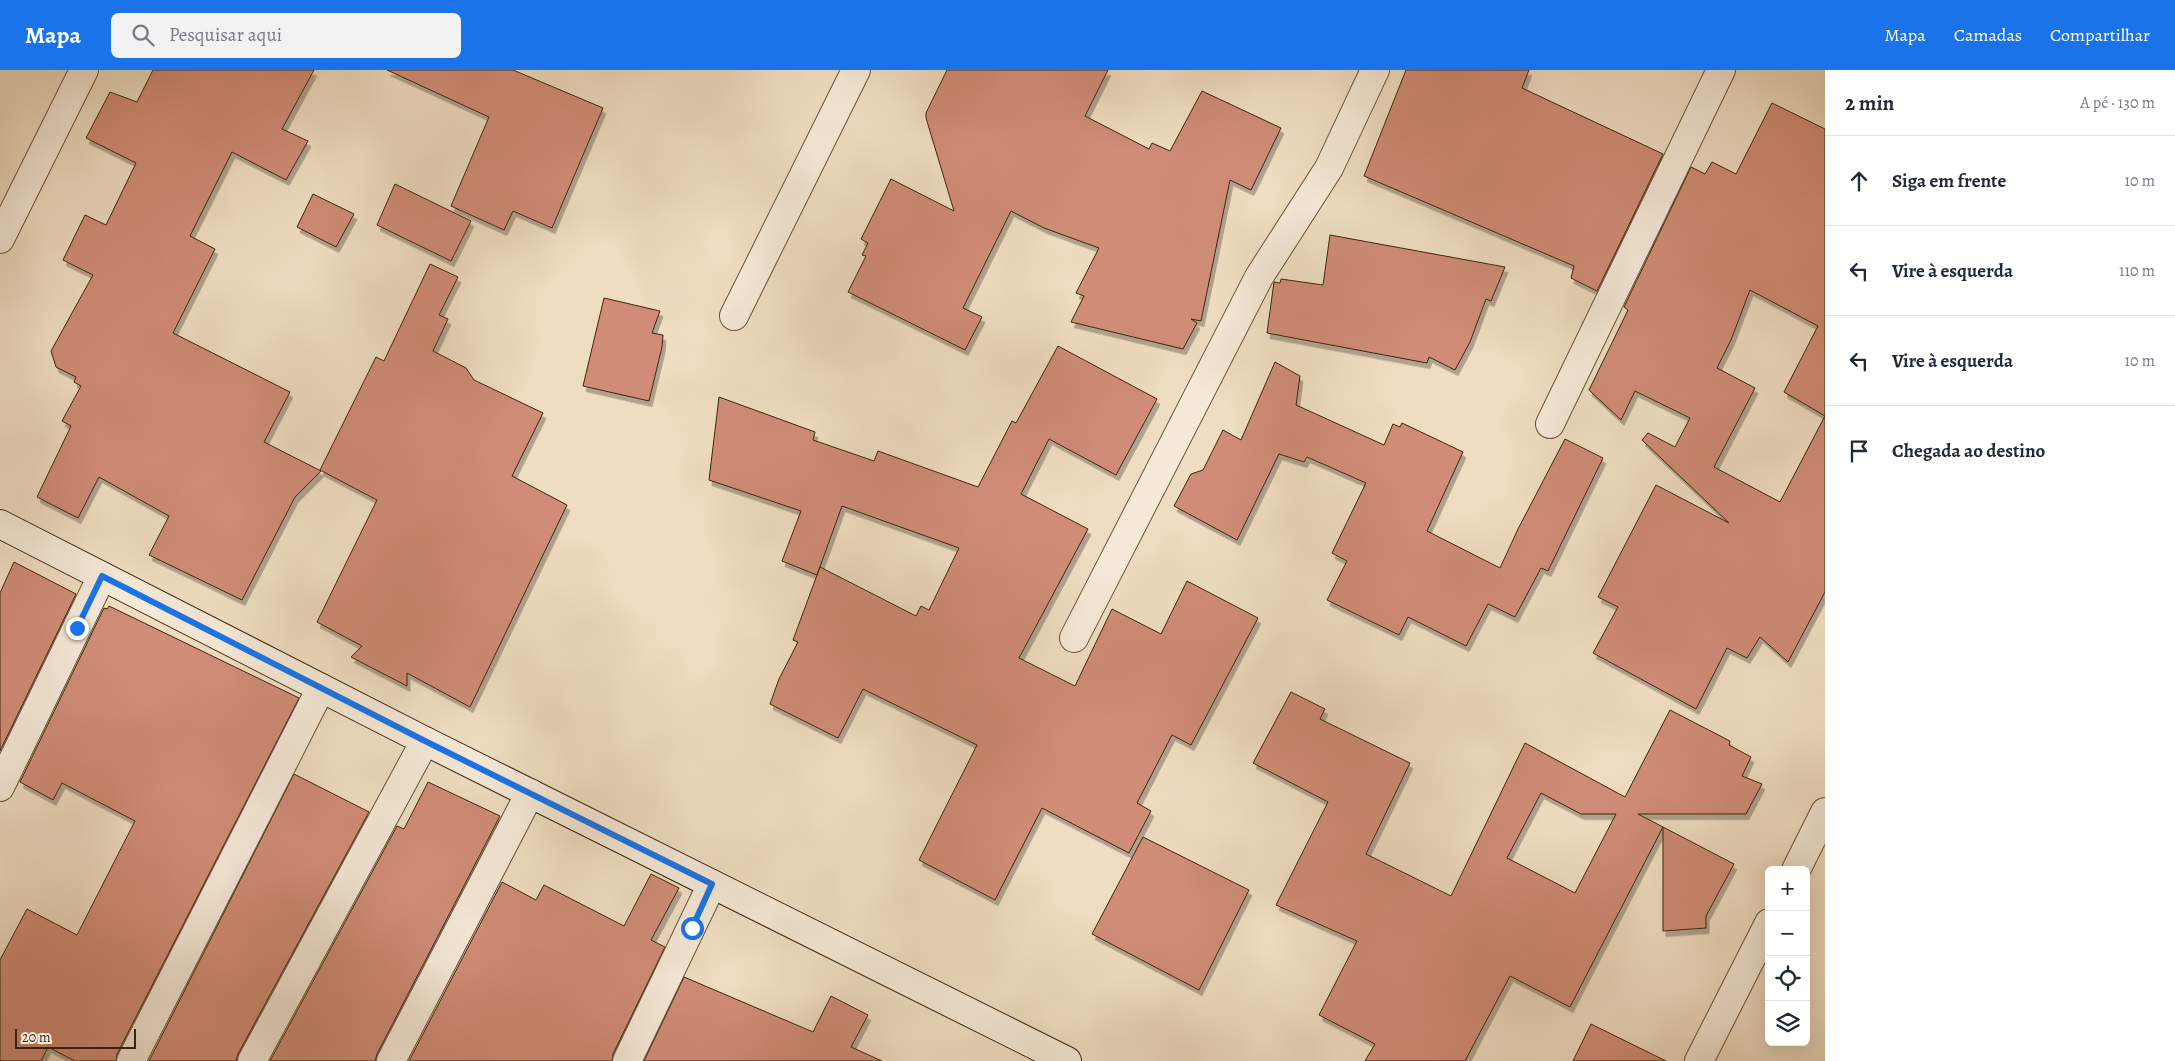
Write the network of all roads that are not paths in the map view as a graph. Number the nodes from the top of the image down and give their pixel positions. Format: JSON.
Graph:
{"nodes":[{"id":1,"x":84,"y":70,"type":"edge"},
{"id":2,"x":856,"y":70,"type":"edge"},
{"id":3,"x":1375,"y":70,"type":"edge"},
{"id":4,"x":1721,"y":70,"type":"edge"},
{"id":5,"x":0,"y":239,"type":"edge"},
{"id":6,"x":734,"y":316,"type":"dead end"},
{"id":7,"x":1550,"y":424,"type":"dead end"},
{"id":8,"x":0,"y":524,"type":"edge"},
{"id":9,"x":102,"y":576,"type":"junction"},
{"id":10,"x":1074,"y":638,"type":"dead end"},
{"id":11,"x":321,"y":688,"type":"junction"},
{"id":12,"x":425,"y":741,"type":"junction"},
{"id":13,"x":0,"y":787,"type":"edge"},
{"id":14,"x":530,"y":793,"type":"junction"},
{"id":15,"x":1825,"y":812,"type":"edge"},
{"id":16,"x":1798,"y":866,"type":"edge"},
{"id":17,"x":712,"y":884,"type":"junction"},
{"id":18,"x":1765,"y":931,"type":"edge"},
{"id":19,"x":131,"y":1061,"type":"edge"},
{"id":20,"x":252,"y":1061,"type":"edge"},
{"id":21,"x":391,"y":1061,"type":"edge"},
{"id":22,"x":627,"y":1061,"type":"edge"},
{"id":23,"x":1067,"y":1061,"type":"edge"},
{"id":24,"x":1699,"y":1061,"type":"edge"}],
"edges":[{"from":1,"to":5,"type":"street"},
{"from":2,"to":6,"type":"street"},
{"from":3,"to":10,"type":"street"},
{"from":4,"to":7,"type":"street"},
{"from":8,"to":9,"type":"street"},
{"from":9,"to":11,"type":"street"},
{"from":9,"to":13,"type":"street"},
{"from":11,"to":12,"type":"street"},
{"from":11,"to":19,"type":"street"},
{"from":12,"to":14,"type":"street"},
{"from":12,"to":20,"type":"street"},
{"from":14,"to":17,"type":"street"},
{"from":14,"to":21,"type":"street"},
{"from":15,"to":16,"type":"street"},
{"from":17,"to":22,"type":"street"},
{"from":17,"to":23,"type":"street"},
{"from":18,"to":24,"type":"street"}]}
